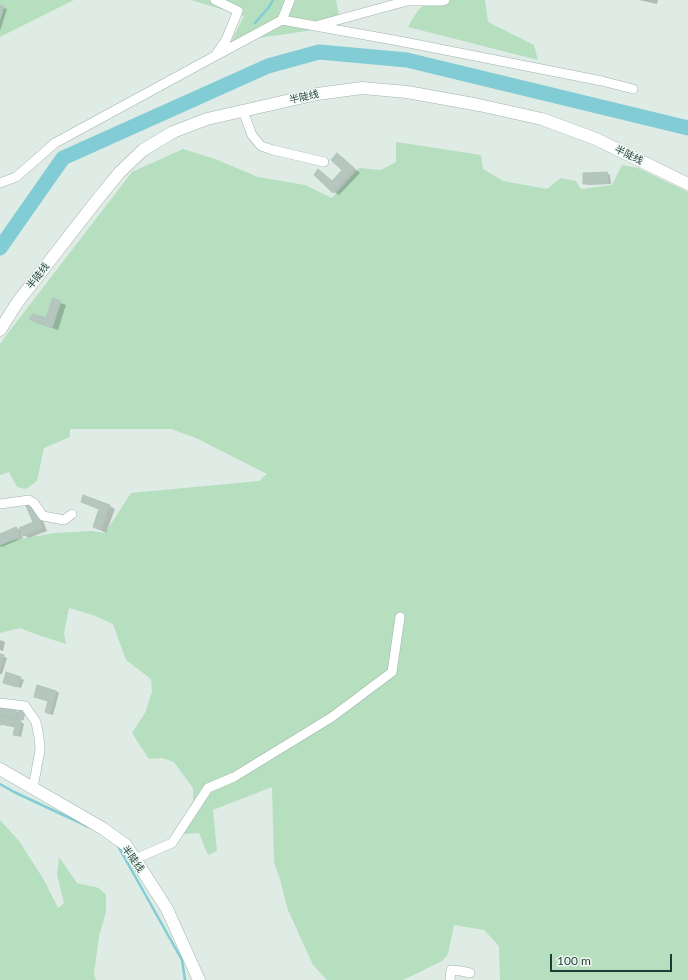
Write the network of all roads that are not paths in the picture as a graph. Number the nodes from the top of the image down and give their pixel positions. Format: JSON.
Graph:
{"nodes":[{"id":1,"x":215,"y":0,"type":"edge"},
{"id":2,"x":290,"y":0,"type":"edge"},
{"id":3,"x":445,"y":0,"type":"edge"},
{"id":4,"x":282,"y":20,"type":"junction"},
{"id":5,"x":316,"y":26,"type":"junction"},
{"id":6,"x":215,"y":56,"type":"junction"},
{"id":7,"x":633,"y":89,"type":"dead end"},
{"id":8,"x":243,"y":111,"type":"junction"},
{"id":9,"x":324,"y":162,"type":"dead end"},
{"id":10,"x":0,"y":183,"type":"edge"},
{"id":11,"x":688,"y":184,"type":"edge"},
{"id":12,"x":0,"y":330,"type":"edge"},
{"id":13,"x":0,"y":504,"type":"edge"},
{"id":14,"x":72,"y":514,"type":"dead end"},
{"id":15,"x":400,"y":617,"type":"dead end"},
{"id":16,"x":0,"y":703,"type":"edge"},
{"id":17,"x":0,"y":769,"type":"edge"},
{"id":18,"x":33,"y":788,"type":"junction"},
{"id":19,"x":135,"y":859,"type":"junction"},
{"id":20,"x":470,"y":973,"type":"dead end"},
{"id":21,"x":200,"y":980,"type":"edge"},
{"id":22,"x":450,"y":980,"type":"edge"}],
"edges":[{"from":1,"to":6,"type":"street"},
{"from":2,"to":4,"type":"street"},
{"from":3,"to":5,"type":"street"},
{"from":4,"to":5,"type":"street"},
{"from":4,"to":6,"type":"street"},
{"from":5,"to":7,"type":"street"},
{"from":6,"to":10,"type":"street"},
{"from":8,"to":9,"type":"street"},
{"from":8,"to":11,"type":"street","name":"半陡线"},
{"from":8,"to":12,"type":"street","name":"半陡线"},
{"from":13,"to":14,"type":"street"},
{"from":15,"to":19,"type":"street"},
{"from":16,"to":18,"type":"street"},
{"from":17,"to":18,"type":"street","name":"半陡线"},
{"from":18,"to":19,"type":"street","name":"半陡线"},
{"from":19,"to":21,"type":"street","name":"半陡线"},
{"from":20,"to":22,"type":"street"}]}
